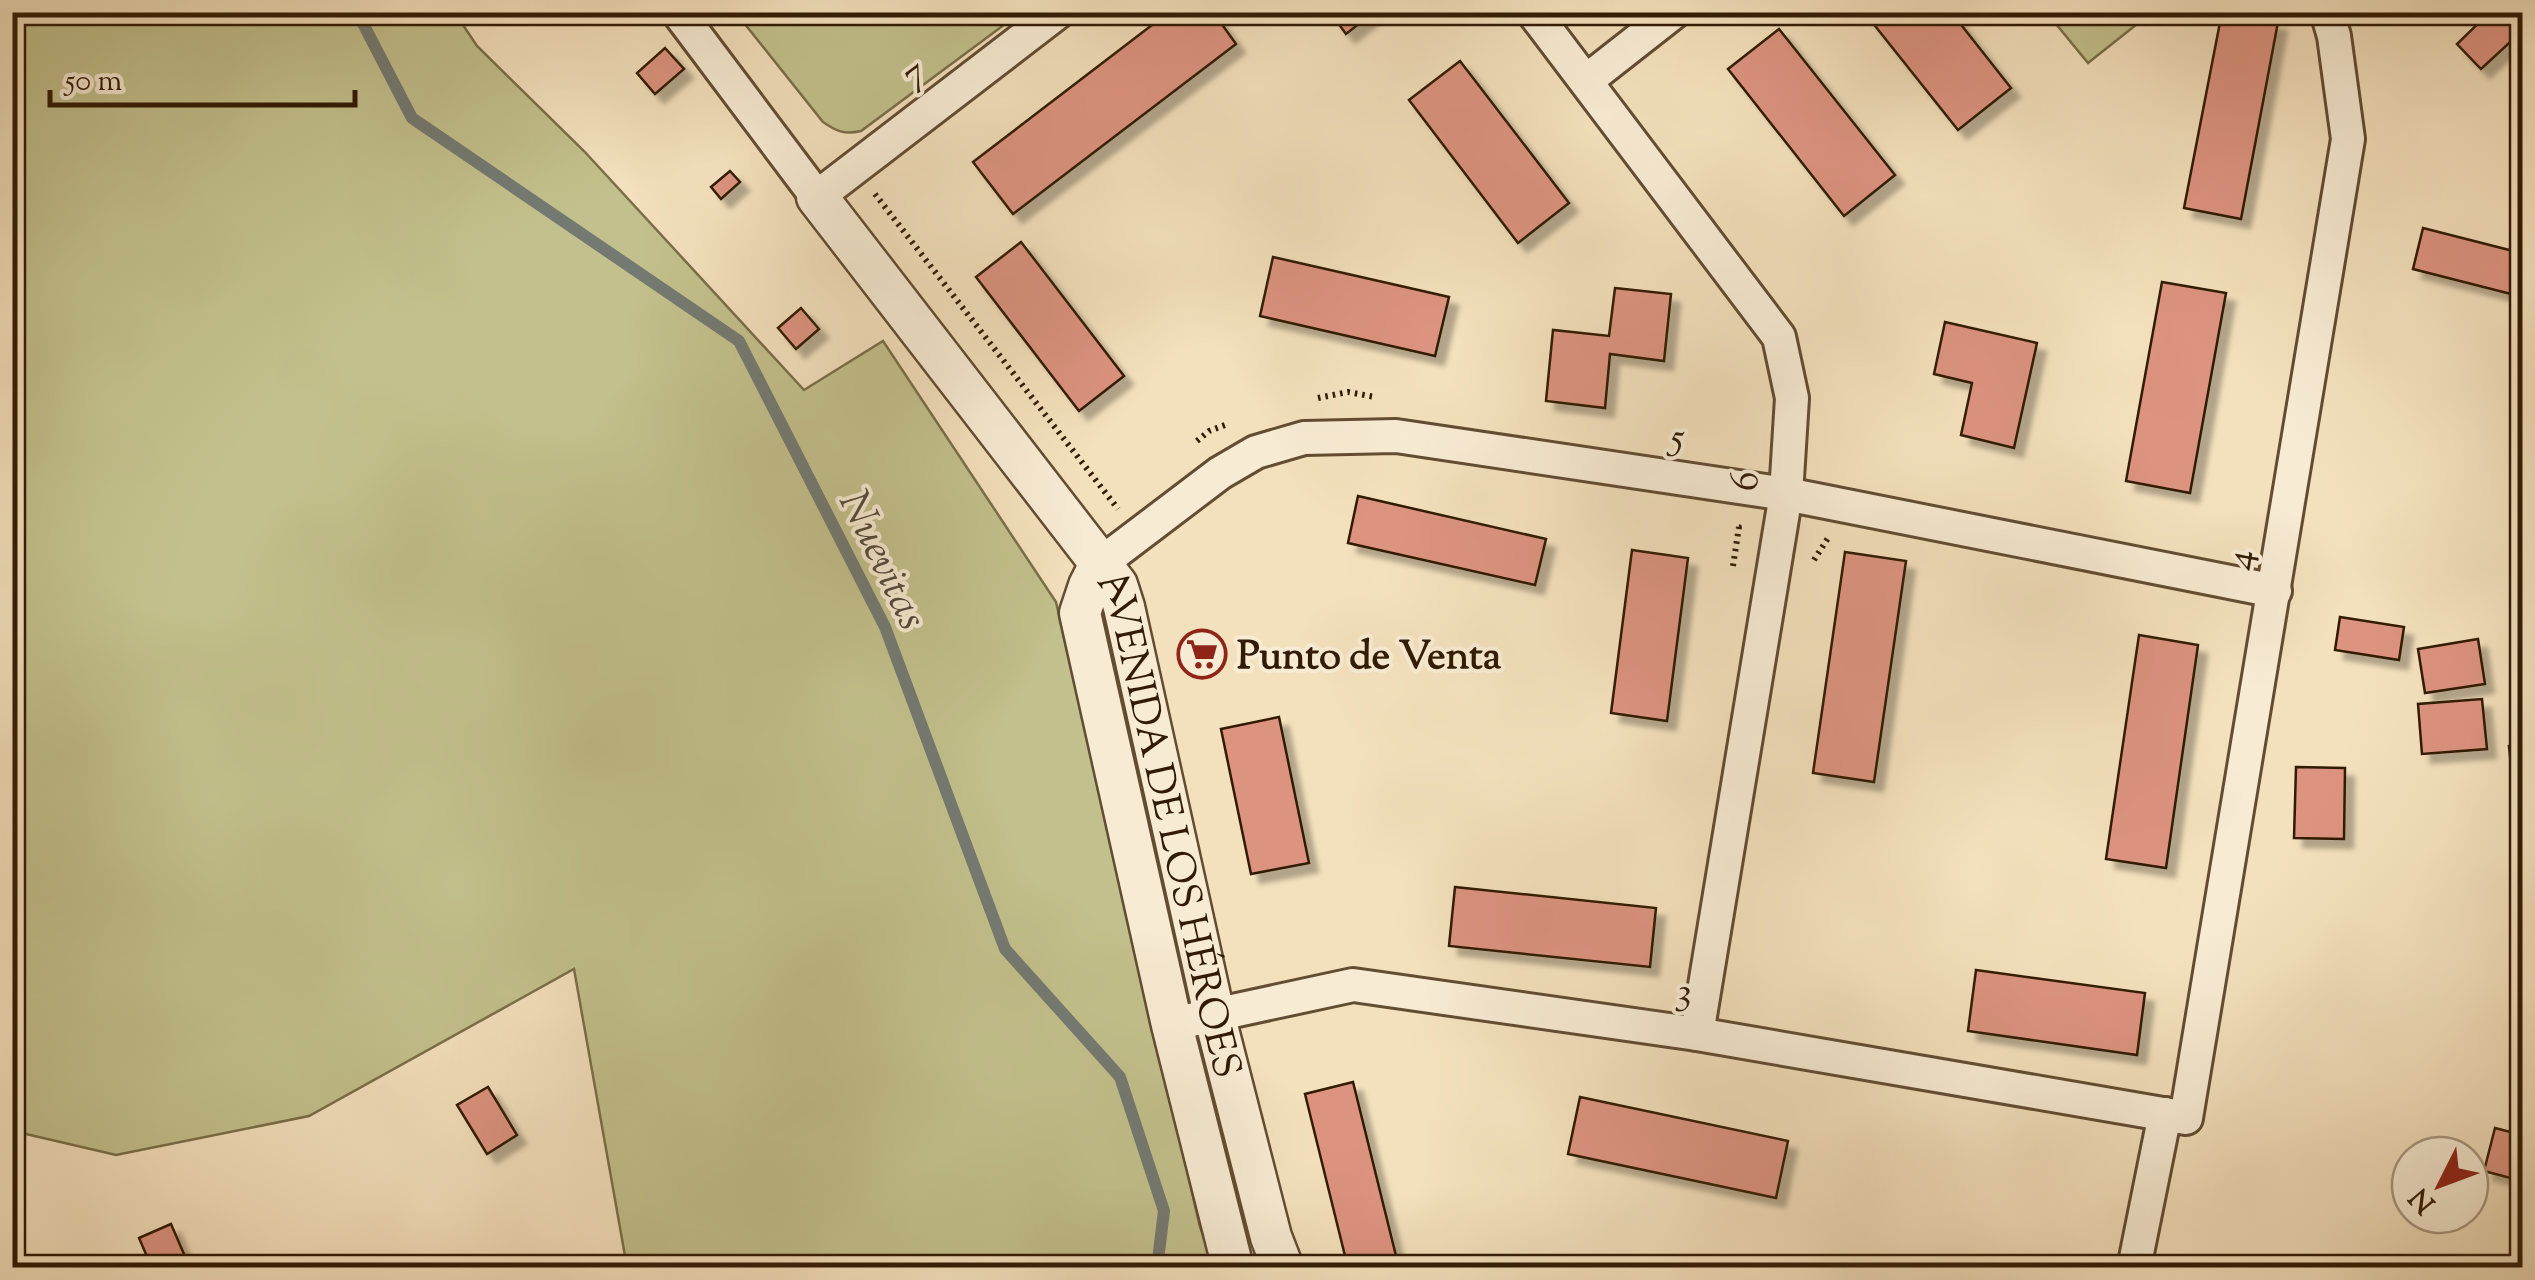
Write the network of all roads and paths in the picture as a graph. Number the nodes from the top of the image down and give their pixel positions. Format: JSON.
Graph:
{"nodes":[{"id":1,"x":678,"y":12,"type":"edge"},
{"id":2,"x":1058,"y":12,"type":"edge"},
{"id":3,"x":1533,"y":12,"type":"edge"},
{"id":4,"x":1674,"y":12,"type":"edge"},
{"id":5,"x":2327,"y":12,"type":"edge"},
{"id":6,"x":1586,"y":82,"type":"junction"},
{"id":7,"x":817,"y":197,"type":"junction"},
{"id":8,"x":1387,"y":398,"type":"dead end"},
{"id":9,"x":1314,"y":400,"type":"dead end"},
{"id":10,"x":1226,"y":424,"type":"dead end"},
{"id":11,"x":1194,"y":444,"type":"dead end"},
{"id":12,"x":1786,"y":494,"type":"junction"},
{"id":13,"x":1720,"y":524,"type":"dead end"},
{"id":14,"x":1846,"y":542,"type":"dead end"},
{"id":15,"x":1100,"y":564,"type":"junction"},
{"id":16,"x":1733,"y":566,"type":"dead end"},
{"id":17,"x":1807,"y":572,"type":"dead end"},
{"id":18,"x":2275,"y":591,"type":"junction"},
{"id":19,"x":1214,"y":1014,"type":"junction"},
{"id":20,"x":1172,"y":1025,"type":"junction"},
{"id":21,"x":1696,"y":1034,"type":"junction"},
{"id":22,"x":2175,"y":1116,"type":"junction"},
{"id":23,"x":1233,"y":1268,"type":"edge"},
{"id":24,"x":1283,"y":1268,"type":"edge"},
{"id":25,"x":2134,"y":1268,"type":"edge"}],
"edges":[{"from":1,"to":7,"type":"street"},
{"from":2,"to":7,"type":"street","name":"7"},
{"from":3,"to":6,"type":"street","name":"6"},
{"from":4,"to":6,"type":"street"},
{"from":5,"to":18,"type":"street","name":"4"},
{"from":6,"to":12,"type":"street","name":"6"},
{"from":7,"to":15,"type":"street"},
{"from":8,"to":9,"type":"path"},
{"from":10,"to":11,"type":"path"},
{"from":12,"to":15,"type":"street","name":"5"},
{"from":12,"to":18,"type":"street","name":"5"},
{"from":12,"to":21,"type":"street","name":"6"},
{"from":13,"to":16,"type":"path"},
{"from":14,"to":17,"type":"path"},
{"from":15,"to":19,"type":"street","name":"AVENIDA DE LOS HÉROES"},
{"from":15,"to":20,"type":"street","name":"AVENIDA DE LOS HÉROES"},
{"from":18,"to":22,"type":"street","name":"4"},
{"from":19,"to":20,"type":"street","name":"3"},
{"from":19,"to":21,"type":"street","name":"3"},
{"from":19,"to":24,"type":"street","name":"AVENIDA DE LOS HÉROES"},
{"from":20,"to":23,"type":"street","name":"AVENIDA DE LOS HÉROES"},
{"from":21,"to":22,"type":"street","name":"3"},
{"from":22,"to":25,"type":"street","name":"4"}]}
